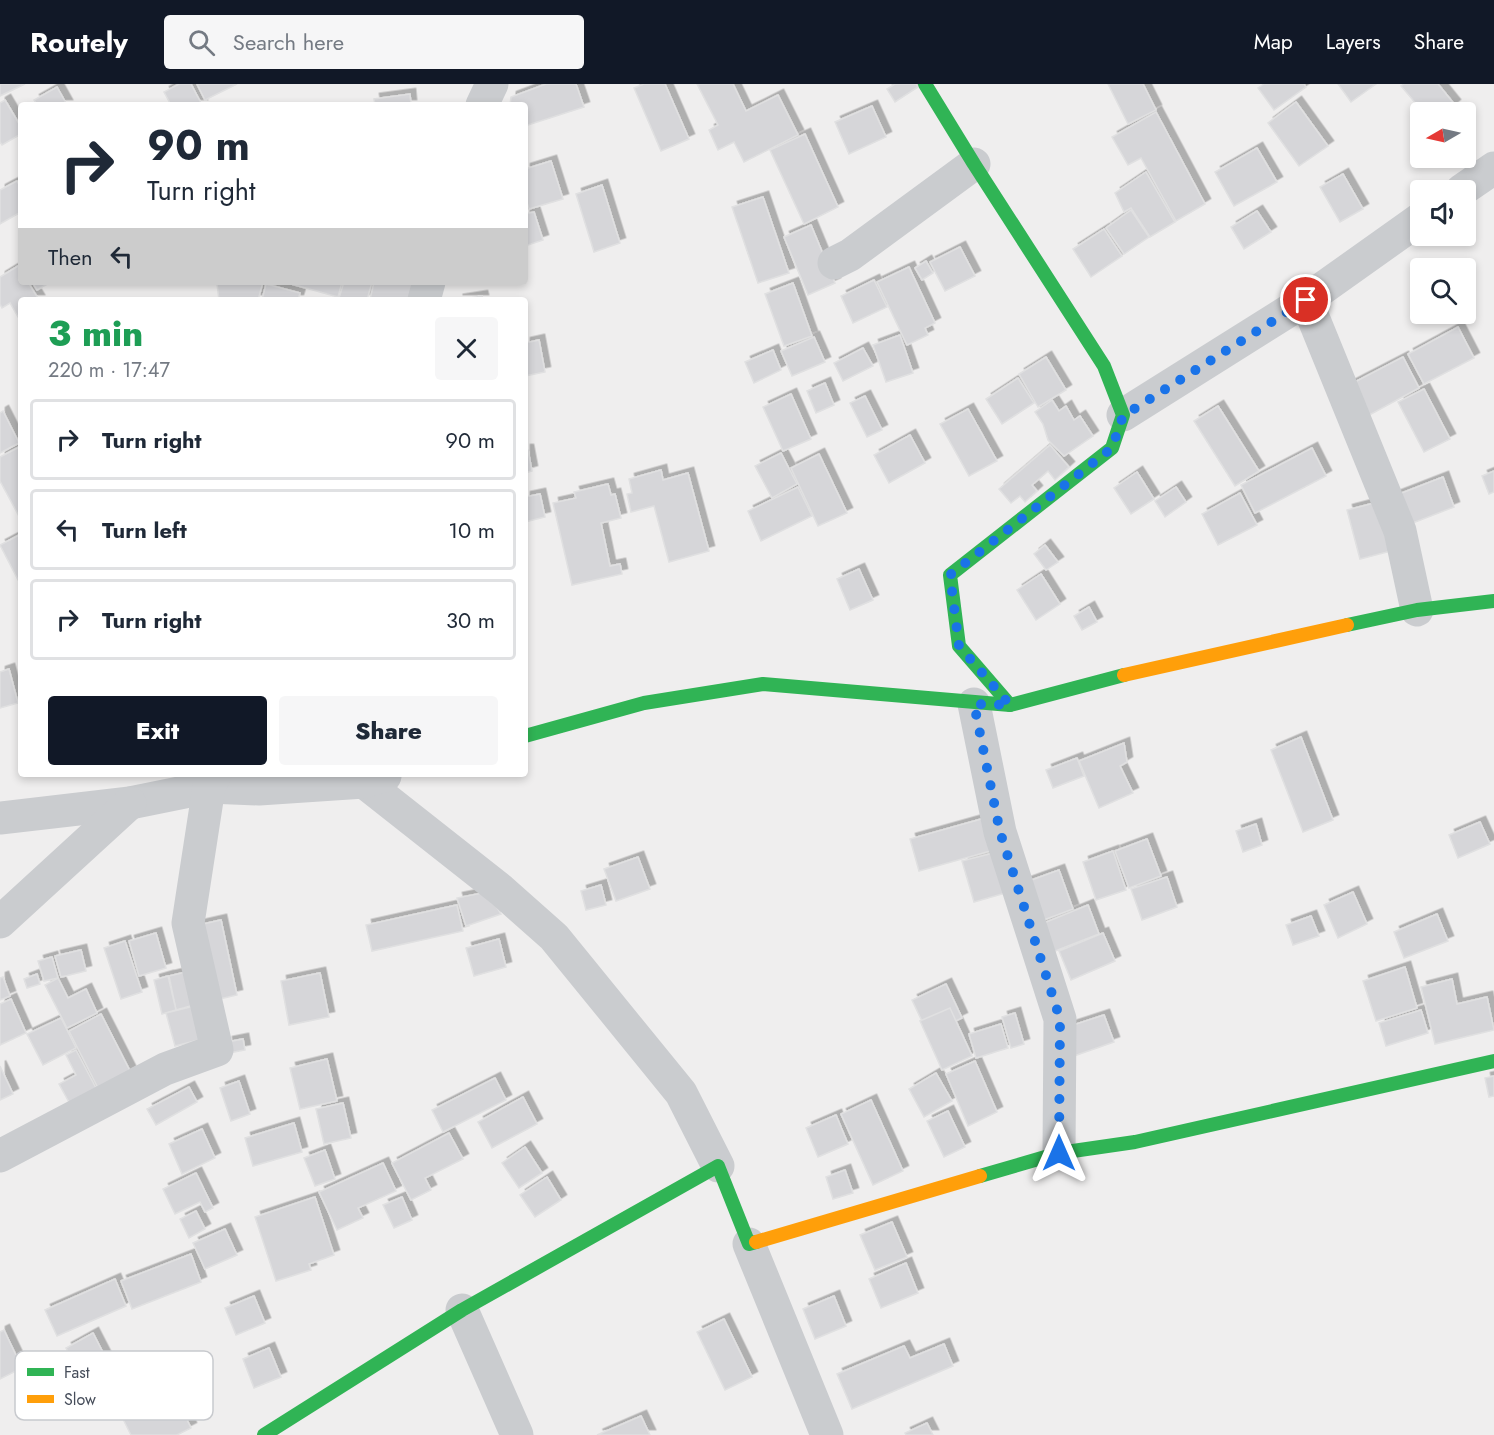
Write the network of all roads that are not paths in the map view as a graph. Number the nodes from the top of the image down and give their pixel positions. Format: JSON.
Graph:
{"nodes":[{"id":1,"x":492,"y":84,"type":"edge"},
{"id":2,"x":925,"y":84,"type":"edge"},
{"id":3,"x":483,"y":102,"type":"edge"},
{"id":4,"x":974,"y":164,"type":"junction"},
{"id":5,"x":1494,"y":168,"type":"edge"},
{"id":6,"x":1476,"y":180,"type":"edge"},
{"id":7,"x":1410,"y":226,"type":"edge"},
{"id":8,"x":834,"y":263,"type":"dead end"},
{"id":9,"x":1306,"y":300,"type":"junction"},
{"id":10,"x":1123,"y":416,"type":"junction"},
{"id":11,"x":1494,"y":601,"type":"edge"},
{"id":12,"x":1417,"y":610,"type":"junction"},
{"id":13,"x":974,"y":704,"type":"junction"},
{"id":14,"x":1010,"y":705,"type":"junction"},
{"id":15,"x":528,"y":735,"type":"edge"},
{"id":16,"x":377,"y":778,"type":"edge"},
{"id":17,"x":212,"y":781,"type":"edge"},
{"id":18,"x":130,"y":803,"type":"junction"},
{"id":19,"x":0,"y":818,"type":"edge"},
{"id":20,"x":0,"y":922,"type":"edge"},
{"id":21,"x":1494,"y":1061,"type":"edge"},
{"id":22,"x":1059,"y":1153,"type":"junction"},
{"id":23,"x":0,"y":1156,"type":"edge"},
{"id":24,"x":718,"y":1166,"type":"junction"},
{"id":25,"x":749,"y":1244,"type":"junction"},
{"id":26,"x":462,"y":1310,"type":"junction"},
{"id":27,"x":264,"y":1435,"type":"edge"},
{"id":28,"x":517,"y":1435,"type":"edge"},
{"id":29,"x":827,"y":1435,"type":"edge"}],
"edges":[{"from":1,"to":3,"type":"street"},
{"from":2,"to":4,"type":"street"},
{"from":4,"to":8,"type":"street"},
{"from":4,"to":10,"type":"street"},
{"from":5,"to":6,"type":"street"},
{"from":7,"to":9,"type":"street"},
{"from":9,"to":10,"type":"street"},
{"from":9,"to":12,"type":"street"},
{"from":10,"to":14,"type":"street"},
{"from":11,"to":12,"type":"street"},
{"from":12,"to":14,"type":"street"},
{"from":13,"to":14,"type":"street"},
{"from":13,"to":15,"type":"street"},
{"from":13,"to":22,"type":"street"},
{"from":16,"to":17,"type":"street"},
{"from":16,"to":24,"type":"street"},
{"from":17,"to":18,"type":"street"},
{"from":17,"to":23,"type":"street"},
{"from":18,"to":19,"type":"street"},
{"from":18,"to":20,"type":"street"},
{"from":21,"to":22,"type":"street"},
{"from":22,"to":25,"type":"street"},
{"from":24,"to":25,"type":"street"},
{"from":24,"to":26,"type":"street"},
{"from":25,"to":29,"type":"street"},
{"from":26,"to":27,"type":"street"},
{"from":26,"to":28,"type":"street"}]}
